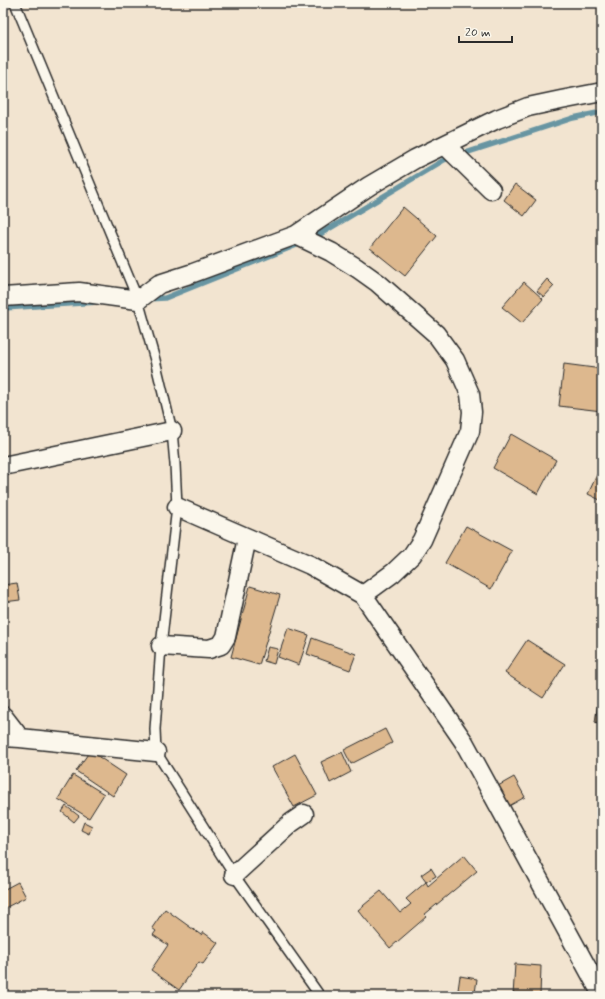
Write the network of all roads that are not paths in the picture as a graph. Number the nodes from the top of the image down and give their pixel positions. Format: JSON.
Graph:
{"nodes":[{"id":1,"x":15,"y":3,"type":"edge"},
{"id":2,"x":602,"y":92,"type":"edge"},
{"id":3,"x":445,"y":145,"type":"junction"},
{"id":4,"x":491,"y":190,"type":"dead end"},
{"id":5,"x":296,"y":235,"type":"junction"},
{"id":6,"x":3,"y":297,"type":"edge"},
{"id":7,"x":138,"y":300,"type":"junction"},
{"id":8,"x":172,"y":431,"type":"junction"},
{"id":9,"x":3,"y":466,"type":"edge"},
{"id":10,"x":177,"y":507,"type":"junction"},
{"id":11,"x":247,"y":538,"type":"junction"},
{"id":12,"x":363,"y":595,"type":"junction"},
{"id":13,"x":161,"y":646,"type":"junction"},
{"id":14,"x":3,"y":716,"type":"edge"},
{"id":15,"x":11,"y":738,"type":"edge"},
{"id":16,"x":156,"y":752,"type":"junction"},
{"id":17,"x":304,"y":814,"type":"dead end"},
{"id":18,"x":234,"y":875,"type":"junction"},
{"id":19,"x":602,"y":995,"type":"edge"},
{"id":20,"x":320,"y":996,"type":"edge"}],
"edges":[{"from":1,"to":7,"type":"lane"},
{"from":2,"to":3,"type":"street"},
{"from":3,"to":4,"type":"street"},
{"from":3,"to":5,"type":"street"},
{"from":5,"to":7,"type":"street"},
{"from":5,"to":12,"type":"street"},
{"from":6,"to":7,"type":"street"},
{"from":7,"to":8,"type":"lane"},
{"from":8,"to":9,"type":"street"},
{"from":8,"to":10,"type":"lane"},
{"from":10,"to":11,"type":"street"},
{"from":10,"to":13,"type":"lane"},
{"from":11,"to":12,"type":"street"},
{"from":11,"to":13,"type":"street"},
{"from":12,"to":19,"type":"street"},
{"from":13,"to":16,"type":"lane"},
{"from":14,"to":15,"type":"street"},
{"from":15,"to":16,"type":"street"},
{"from":16,"to":18,"type":"lane"},
{"from":17,"to":18,"type":"street"},
{"from":18,"to":20,"type":"lane"}]}
